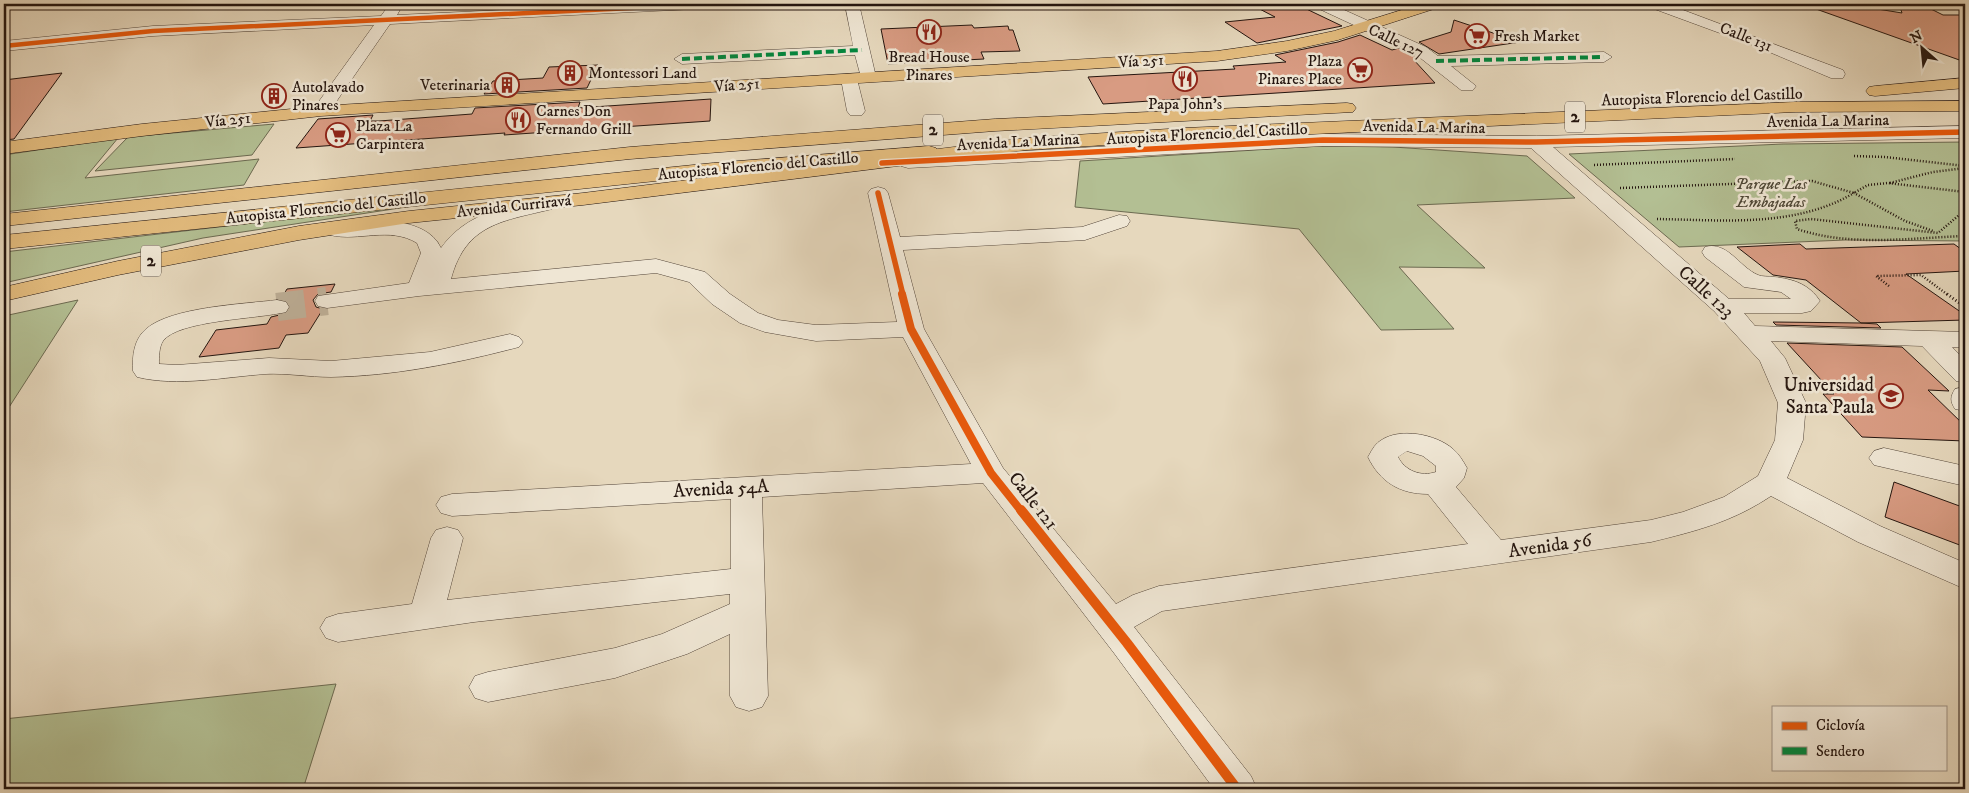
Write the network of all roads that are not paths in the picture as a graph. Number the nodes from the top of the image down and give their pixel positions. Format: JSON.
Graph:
{"nodes":[{"id":1,"x":396,"y":4,"type":"edge"},
{"id":2,"x":714,"y":4,"type":"edge"},
{"id":3,"x":852,"y":4,"type":"edge"},
{"id":4,"x":1320,"y":4,"type":"edge"},
{"id":5,"x":1434,"y":4,"type":"edge"},
{"id":6,"x":1654,"y":4,"type":"edge"},
{"id":7,"x":387,"y":19,"type":"junction"},
{"id":8,"x":1366,"y":27,"type":"junction"},
{"id":9,"x":4,"y":46,"type":"edge"},
{"id":10,"x":862,"y":50,"type":"junction"},
{"id":11,"x":1604,"y":57,"type":"dead end"},
{"id":12,"x":682,"y":59,"type":"dead end"},
{"id":13,"x":1436,"y":61,"type":"junction"},
{"id":14,"x":1837,"y":74,"type":"dead end"},
{"id":15,"x":868,"y":78,"type":"junction"},
{"id":16,"x":849,"y":79,"type":"junction"},
{"id":17,"x":1965,"y":83,"type":"edge"},
{"id":18,"x":1466,"y":86,"type":"dead end"},
{"id":19,"x":1865,"y":92,"type":"junction"},
{"id":20,"x":1965,"y":92,"type":"edge"},
{"id":21,"x":1496,"y":102,"type":"dead end"},
{"id":22,"x":1476,"y":103,"type":"dead end"},
{"id":23,"x":1457,"y":104,"type":"dead end"},
{"id":24,"x":1965,"y":106,"type":"edge"},
{"id":25,"x":1360,"y":108,"type":"dead end"},
{"id":26,"x":321,"y":111,"type":"junction"},
{"id":27,"x":856,"y":111,"type":"dead end"},
{"id":28,"x":1965,"y":132,"type":"edge"},
{"id":29,"x":1184,"y":134,"type":"junction"},
{"id":30,"x":1322,"y":140,"type":"junction"},
{"id":31,"x":1536,"y":142,"type":"junction"},
{"id":32,"x":1028,"y":144,"type":"junction"},
{"id":33,"x":4,"y":148,"type":"edge"},
{"id":34,"x":882,"y":163,"type":"junction"},
{"id":35,"x":878,"y":193,"type":"dead end"},
{"id":36,"x":583,"y":199,"type":"junction"},
{"id":37,"x":4,"y":220,"type":"edge"},
{"id":38,"x":1119,"y":221,"type":"dead end"},
{"id":39,"x":299,"y":233,"type":"junction"},
{"id":40,"x":4,"y":242,"type":"edge"},
{"id":41,"x":891,"y":244,"type":"junction"},
{"id":42,"x":1713,"y":252,"type":"dead end"},
{"id":43,"x":428,"y":288,"type":"junction"},
{"id":44,"x":4,"y":294,"type":"edge"},
{"id":45,"x":327,"y":301,"type":"tunnel mouth"},
{"id":46,"x":1723,"y":306,"type":"junction"},
{"id":47,"x":277,"y":307,"type":"tunnel mouth"},
{"id":48,"x":912,"y":329,"type":"junction"},
{"id":49,"x":1749,"y":333,"type":"junction"},
{"id":50,"x":1929,"y":339,"type":"junction"},
{"id":51,"x":1965,"y":340,"type":"edge"},
{"id":52,"x":510,"y":342,"type":"dead end"},
{"id":53,"x":1965,"y":375,"type":"edge"},
{"id":54,"x":1965,"y":395,"type":"edge"},
{"id":55,"x":1965,"y":402,"type":"edge"},
{"id":56,"x":1884,"y":458,"type":"dead end"},
{"id":57,"x":991,"y":474,"type":"junction"},
{"id":58,"x":1965,"y":476,"type":"edge"},
{"id":59,"x":1770,"y":482,"type":"junction"},
{"id":60,"x":1436,"y":483,"type":"dead end"},
{"id":61,"x":746,"y":488,"type":"junction"},
{"id":62,"x":452,"y":505,"type":"dead end"},
{"id":63,"x":447,"y":538,"type":"dead end"},
{"id":64,"x":1494,"y":554,"type":"junction"},
{"id":65,"x":1965,"y":577,"type":"edge"},
{"id":66,"x":747,"y":596,"type":"junction"},
{"id":67,"x":426,"y":615,"type":"junction"},
{"id":68,"x":1110,"y":624,"type":"junction"},
{"id":69,"x":338,"y":628,"type":"dead end"},
{"id":70,"x":488,"y":687,"type":"dead end"},
{"id":71,"x":749,"y":696,"type":"dead end"},
{"id":72,"x":1237,"y":789,"type":"edge"}],
"edges":[{"from":1,"to":7,"type":"street"},
{"from":2,"to":7,"type":"street"},
{"from":3,"to":10,"type":"street"},
{"from":4,"to":8,"type":"street","name":"Calle 127"},
{"from":5,"to":8,"type":"main road","name":"Vía 251"},
{"from":6,"to":14,"type":"street","name":"Calle 131"},
{"from":7,"to":9,"type":"street"},
{"from":7,"to":26,"type":"street"},
{"from":8,"to":13,"type":"street","name":"Calle 127"},
{"from":8,"to":15,"type":"main road","name":"Vía 251"},
{"from":10,"to":12,"type":"street"},
{"from":10,"to":15,"type":"street"},
{"from":11,"to":13,"type":"street"},
{"from":13,"to":18,"type":"street","name":"Calle 127"},
{"from":15,"to":16,"type":"main road","name":"Vía 251"},
{"from":16,"to":26,"type":"main road","name":"Vía 251"},
{"from":16,"to":27,"type":"street"},
{"from":17,"to":19,"type":"main road"},
{"from":19,"to":20,"type":"main road","name":"Autopista Florencio del Castillo","number":"2"},
{"from":19,"to":21,"type":"main road","name":"Autopista Florencio del Castillo","number":"2"},
{"from":22,"to":23,"type":"main road"},
{"from":24,"to":29,"type":"main road","name":"Autopista Florencio del Castillo","number":"2"},
{"from":25,"to":37,"type":"main road","name":"Autopista Florencio del Castillo","number":"2"},
{"from":26,"to":33,"type":"main road","name":"Vía 251"},
{"from":28,"to":31,"type":"street","name":"Avenida La Marina"},
{"from":29,"to":30,"type":"main road"},
{"from":29,"to":32,"type":"main road","name":"Autopista Florencio del Castillo","number":"2"},
{"from":30,"to":31,"type":"street","name":"Avenida La Marina"},
{"from":30,"to":34,"type":"street","name":"Avenida La Marina"},
{"from":31,"to":46,"type":"street","name":"Calle 123"},
{"from":32,"to":34,"type":"main road","name":"Avenida Curriravá"},
{"from":32,"to":40,"type":"main road","name":"Autopista Florencio del Castillo"},
{"from":34,"to":36,"type":"main road","name":"Avenida Curriravá"},
{"from":35,"to":41,"type":"street","name":"Calle 121"},
{"from":36,"to":39,"type":"main road","name":"Avenida Curriravá"},
{"from":36,"to":43,"type":"street"},
{"from":38,"to":41,"type":"street"},
{"from":39,"to":43,"type":"street"},
{"from":39,"to":44,"type":"main road","name":"Avenida Curriravá","number":"2"},
{"from":41,"to":48,"type":"street","name":"Calle 121"},
{"from":42,"to":46,"type":"street"},
{"from":43,"to":45,"type":"street"},
{"from":43,"to":48,"type":"street"},
{"from":46,"to":49,"type":"street","name":"Calle 123"},
{"from":47,"to":52,"type":"street"},
{"from":48,"to":57,"type":"street","name":"Calle 121"},
{"from":49,"to":50,"type":"street"},
{"from":49,"to":59,"type":"street","name":"Calle 123"},
{"from":50,"to":51,"type":"street"},
{"from":50,"to":53,"type":"street"},
{"from":54,"to":55,"type":"street"},
{"from":56,"to":58,"type":"street"},
{"from":57,"to":61,"type":"street","name":"Avenida 54A"},
{"from":57,"to":68,"type":"street","name":"Calle 121"},
{"from":59,"to":64,"type":"street","name":"Avenida 56"},
{"from":59,"to":65,"type":"street"},
{"from":60,"to":64,"type":"street"},
{"from":61,"to":62,"type":"street","name":"Avenida 54A"},
{"from":61,"to":66,"type":"street"},
{"from":63,"to":67,"type":"street"},
{"from":64,"to":68,"type":"street","name":"Avenida 56"},
{"from":66,"to":67,"type":"street"},
{"from":66,"to":70,"type":"street"},
{"from":66,"to":71,"type":"street"},
{"from":67,"to":69,"type":"street"},
{"from":68,"to":72,"type":"street","name":"Calle 121"}]}
